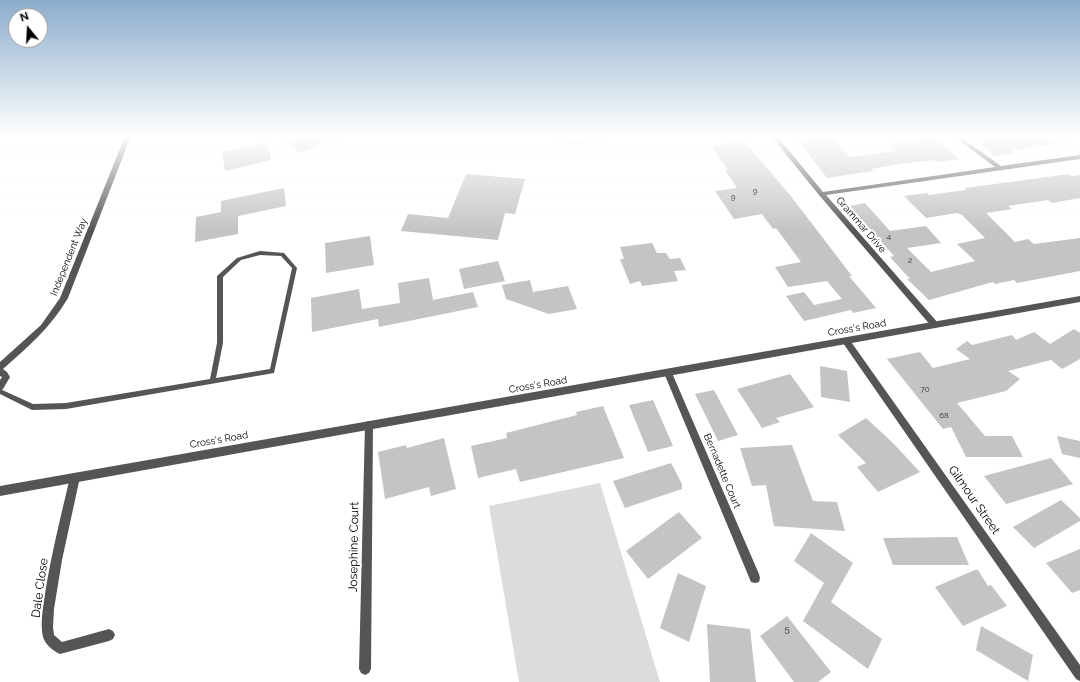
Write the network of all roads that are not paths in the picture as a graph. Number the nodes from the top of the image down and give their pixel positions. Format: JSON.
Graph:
{"nodes":[{"id":1,"x":115,"y":168,"type":"edge"},
{"id":2,"x":800,"y":168,"type":"edge"},
{"id":3,"x":993,"y":168,"type":"edge"},
{"id":4,"x":821,"y":194,"type":"junction"},
{"id":5,"x":1080,"y":299,"type":"edge"},
{"id":6,"x":935,"y":325,"type":"junction"},
{"id":7,"x":846,"y":341,"type":"junction"},
{"id":8,"x":0,"y":367,"type":"edge"},
{"id":9,"x":0,"y":371,"type":"edge"},
{"id":10,"x":668,"y":373,"type":"junction"},
{"id":11,"x":213,"y":381,"type":"junction"},
{"id":12,"x":0,"y":387,"type":"edge"},
{"id":13,"x":0,"y":391,"type":"edge"},
{"id":14,"x":369,"y":425,"type":"junction"},
{"id":15,"x":75,"y":477,"type":"junction"},
{"id":16,"x":0,"y":491,"type":"edge"},
{"id":17,"x":755,"y":578,"type":"dead end"},
{"id":18,"x":109,"y":635,"type":"dead end"},
{"id":19,"x":365,"y":669,"type":"dead end"},
{"id":20,"x":1080,"y":674,"type":"edge"}],
"edges":[{"from":1,"to":8,"type":"street","name":"Independent Way"},
{"from":2,"to":4,"type":"street","name":"Grammar Drive"},
{"from":3,"to":4,"type":"street"},
{"from":4,"to":6,"type":"street","name":"Grammar Drive"},
{"from":5,"to":6,"type":"street","name":"Cross's Road"},
{"from":6,"to":7,"type":"street","name":"Cross's Road"},
{"from":7,"to":10,"type":"street","name":"Cross's Road"},
{"from":7,"to":20,"type":"street","name":"Gilmour Street"},
{"from":9,"to":12,"type":"street"},
{"from":10,"to":14,"type":"street","name":"Cross's Road"},
{"from":10,"to":17,"type":"street","name":"Bernadette Court"},
{"from":11,"to":11,"type":"lane"},
{"from":11,"to":13,"type":"lane"},
{"from":14,"to":15,"type":"street","name":"Cross's Road"},
{"from":14,"to":19,"type":"street","name":"Josephine Court"},
{"from":15,"to":16,"type":"street","name":"Cross's Road"},
{"from":15,"to":18,"type":"street","name":"Dale Close"}]}
